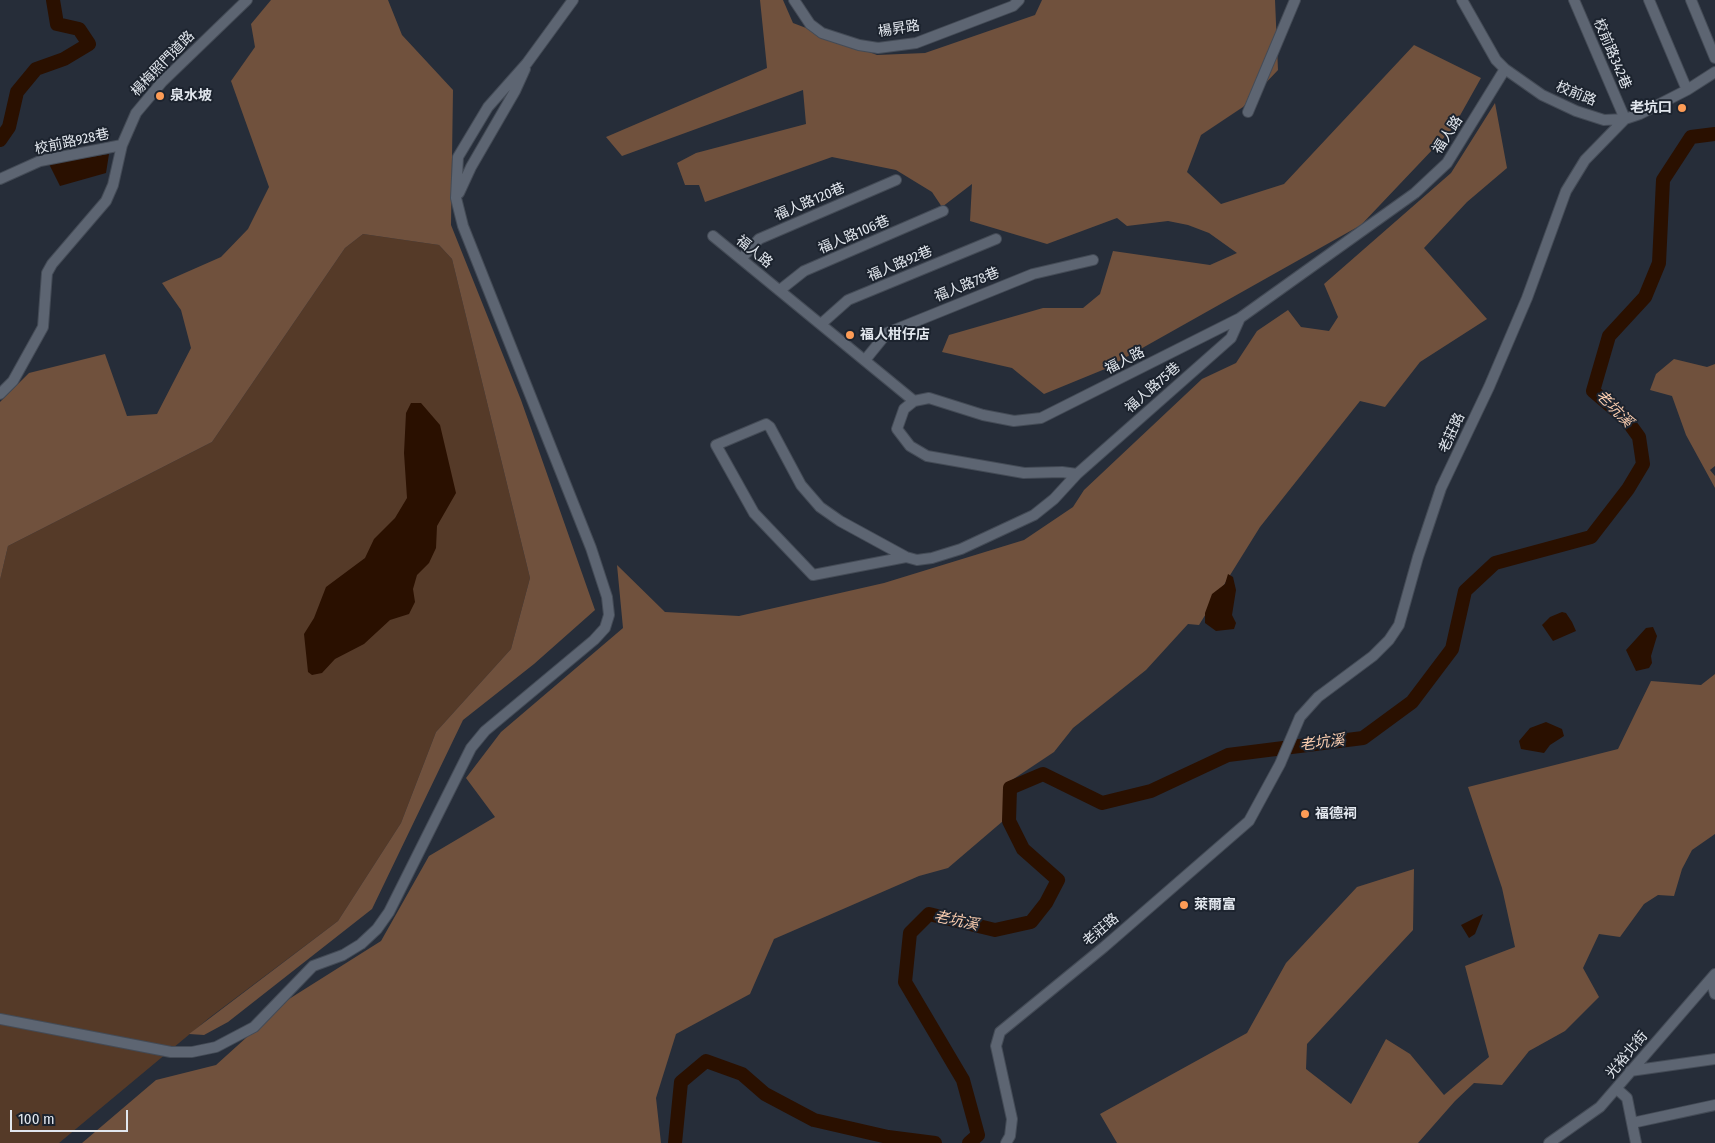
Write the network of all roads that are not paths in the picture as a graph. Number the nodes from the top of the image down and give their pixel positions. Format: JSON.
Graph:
{"nodes":[{"id":1,"x":247,"y":0,"type":"edge"},
{"id":2,"x":574,"y":0,"type":"edge"},
{"id":3,"x":794,"y":0,"type":"edge"},
{"id":4,"x":1019,"y":0,"type":"edge"},
{"id":5,"x":1294,"y":0,"type":"edge"},
{"id":6,"x":1462,"y":0,"type":"edge"},
{"id":7,"x":1574,"y":0,"type":"edge"},
{"id":8,"x":1649,"y":0,"type":"edge"},
{"id":9,"x":1691,"y":0,"type":"edge"},
{"id":10,"x":1715,"y":58,"type":"edge"},
{"id":11,"x":527,"y":63,"type":"junction"},
{"id":12,"x":1505,"y":69,"type":"junction"},
{"id":13,"x":1715,"y":72,"type":"edge"},
{"id":14,"x":1687,"y":90,"type":"junction"},
{"id":15,"x":1248,"y":112,"type":"dead end"},
{"id":16,"x":1625,"y":119,"type":"junction"},
{"id":17,"x":122,"y":145,"type":"junction"},
{"id":18,"x":0,"y":179,"type":"edge"},
{"id":19,"x":896,"y":180,"type":"dead end"},
{"id":20,"x":456,"y":198,"type":"junction"},
{"id":21,"x":942,"y":211,"type":"dead end"},
{"id":22,"x":713,"y":236,"type":"dead end"},
{"id":23,"x":996,"y":239,"type":"dead end"},
{"id":24,"x":741,"y":259,"type":"junction"},
{"id":25,"x":1093,"y":260,"type":"dead end"},
{"id":26,"x":780,"y":290,"type":"junction"},
{"id":27,"x":1240,"y":318,"type":"junction"},
{"id":28,"x":821,"y":324,"type":"junction"},
{"id":29,"x":865,"y":360,"type":"junction"},
{"id":30,"x":0,"y":394,"type":"edge"},
{"id":31,"x":914,"y":401,"type":"junction"},
{"id":32,"x":1077,"y":474,"type":"junction"},
{"id":33,"x":906,"y":557,"type":"junction"},
{"id":34,"x":1713,"y":976,"type":"edge"},
{"id":35,"x":1715,"y":994,"type":"edge"},
{"id":36,"x":0,"y":1020,"type":"edge"},
{"id":37,"x":1715,"y":1059,"type":"edge"},
{"id":38,"x":1630,"y":1071,"type":"junction"},
{"id":39,"x":1617,"y":1089,"type":"junction"},
{"id":40,"x":1715,"y":1105,"type":"edge"},
{"id":41,"x":1632,"y":1123,"type":"junction"},
{"id":42,"x":1006,"y":1143,"type":"edge"},
{"id":43,"x":1549,"y":1143,"type":"edge"},
{"id":44,"x":1636,"y":1143,"type":"edge"}],
"edges":[{"from":1,"to":17,"type":"street","name":"楊梅照門道路"},
{"from":2,"to":11,"type":"street"},
{"from":3,"to":4,"type":"street","name":"楊昇路"},
{"from":5,"to":15,"type":"street"},
{"from":6,"to":12,"type":"street","name":"校前路"},
{"from":7,"to":16,"type":"street","name":"校前路342巷"},
{"from":8,"to":14,"type":"street"},
{"from":9,"to":10,"type":"street"},
{"from":11,"to":20,"type":"street"},
{"from":11,"to":20,"type":"street"},
{"from":12,"to":16,"type":"street","name":"校前路"},
{"from":12,"to":27,"type":"street","name":"福人路"},
{"from":13,"to":14,"type":"street","name":"校前路"},
{"from":14,"to":16,"type":"street","name":"校前路"},
{"from":16,"to":42,"type":"street","name":"老莊路"},
{"from":17,"to":18,"type":"street","name":"校前路928巷"},
{"from":17,"to":30,"type":"street","name":"楊梅照門道路"},
{"from":19,"to":24,"type":"street","name":"福人路120巷"},
{"from":20,"to":36,"type":"street"},
{"from":21,"to":26,"type":"street","name":"福人路106巷"},
{"from":22,"to":24,"type":"street","name":"福人路"},
{"from":23,"to":28,"type":"street","name":"福人路92巷"},
{"from":24,"to":26,"type":"street","name":"福人路"},
{"from":25,"to":29,"type":"street","name":"福人路78巷"},
{"from":26,"to":28,"type":"street","name":"福人路"},
{"from":27,"to":31,"type":"street","name":"福人路"},
{"from":27,"to":32,"type":"street","name":"福人路75巷"},
{"from":28,"to":29,"type":"street","name":"福人路"},
{"from":29,"to":31,"type":"street","name":"福人路"},
{"from":31,"to":32,"type":"street"},
{"from":32,"to":33,"type":"street","name":"福人路75巷"},
{"from":33,"to":33,"type":"street","name":"福人路75巷"},
{"from":34,"to":35,"type":"street"},
{"from":34,"to":38,"type":"street","name":"光裕北街"},
{"from":37,"to":38,"type":"street"},
{"from":38,"to":39,"type":"street","name":"光裕北街"},
{"from":39,"to":41,"type":"street"},
{"from":39,"to":43,"type":"street","name":"光裕北街"},
{"from":40,"to":41,"type":"street"},
{"from":41,"to":44,"type":"street"}]}
